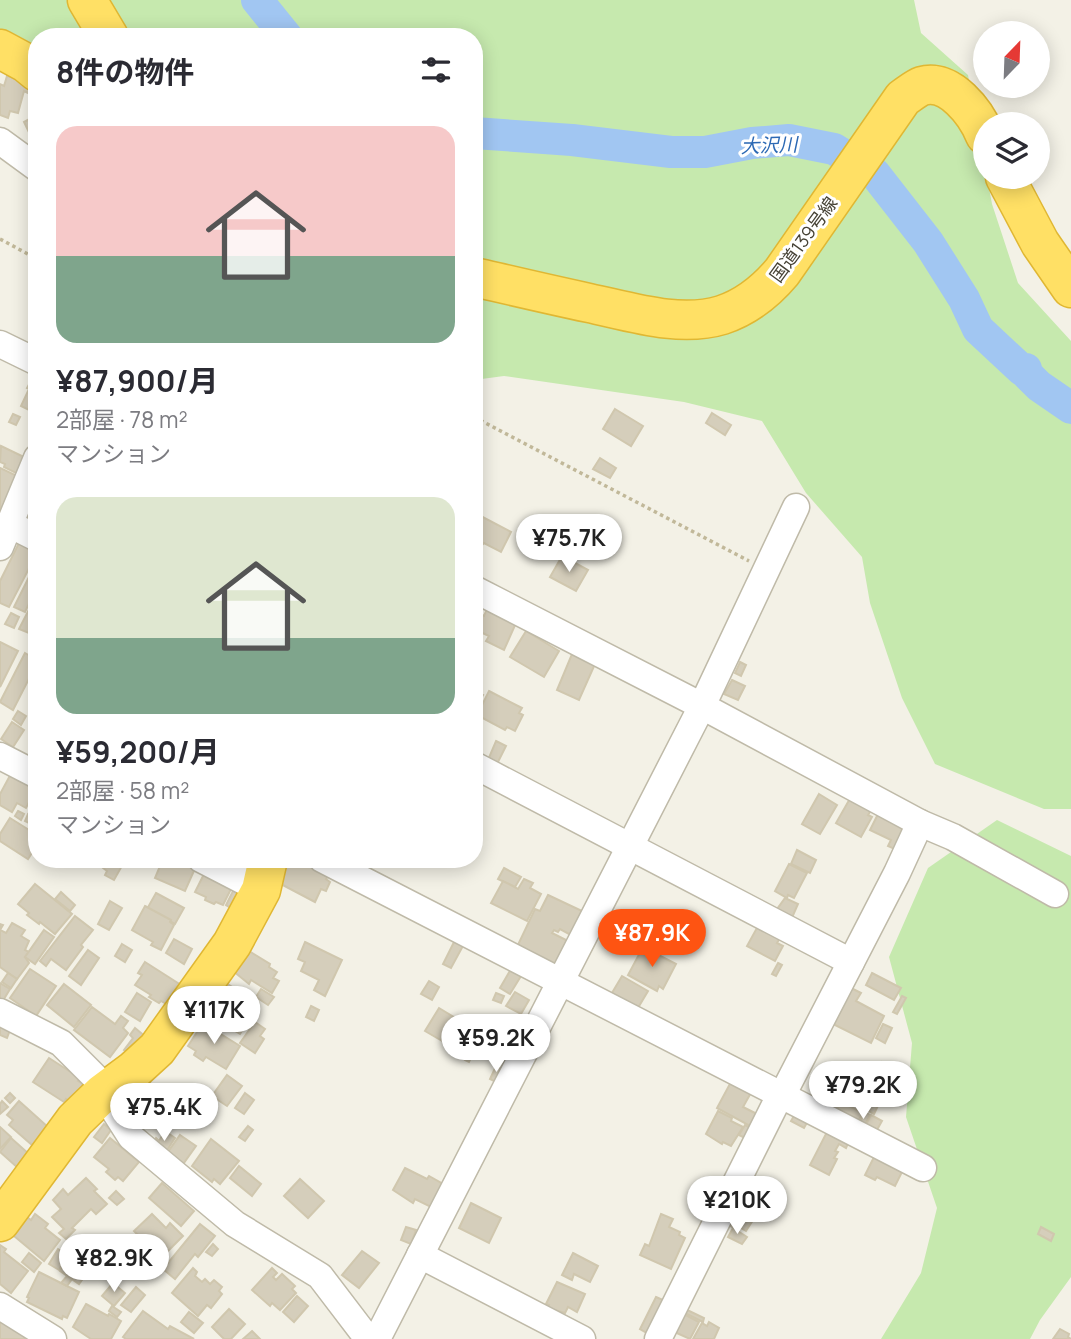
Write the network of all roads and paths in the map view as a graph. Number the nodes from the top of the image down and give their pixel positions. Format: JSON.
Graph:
{"nodes":[{"id":1,"x":0,"y":49,"type":"edge"},
{"id":2,"x":28,"y":65,"type":"edge"},
{"id":3,"x":973,"y":114,"type":"edge"},
{"id":4,"x":0,"y":142,"type":"edge"},
{"id":5,"x":28,"y":161,"type":"edge"},
{"id":6,"x":1011,"y":189,"type":"edge"},
{"id":7,"x":0,"y":239,"type":"edge"},
{"id":8,"x":28,"y":254,"type":"edge"},
{"id":9,"x":483,"y":279,"type":"edge"},
{"id":10,"x":1071,"y":288,"type":"edge"},
{"id":11,"x":0,"y":344,"type":"edge"},
{"id":12,"x":28,"y":358,"type":"edge"},
{"id":13,"x":483,"y":422,"type":"edge"},
{"id":14,"x":28,"y":480,"type":"edge"},
{"id":15,"x":796,"y":507,"type":"dead end"},
{"id":16,"x":5,"y":536,"type":"edge"},
{"id":17,"x":28,"y":537,"type":"edge"},
{"id":18,"x":766,"y":570,"type":"junction"},
{"id":19,"x":483,"y":594,"type":"edge"},
{"id":20,"x":702,"y":706,"type":"junction"},
{"id":21,"x":0,"y":756,"type":"edge"},
{"id":22,"x":28,"y":770,"type":"edge"},
{"id":23,"x":483,"y":770,"type":"edge"},
{"id":24,"x":920,"y":823,"type":"junction"},
{"id":25,"x":630,"y":846,"type":"junction"},
{"id":26,"x":239,"y":868,"type":"edge"},
{"id":27,"x":340,"y":868,"type":"edge"},
{"id":28,"x":264,"y":874,"type":"edge"},
{"id":29,"x":1055,"y":894,"type":"dead end"},
{"id":30,"x":851,"y":962,"type":"junction"},
{"id":31,"x":561,"y":981,"type":"junction"},
{"id":32,"x":0,"y":1012,"type":"edge"},
{"id":33,"x":103,"y":1093,"type":"junction"},
{"id":34,"x":780,"y":1095,"type":"junction"},
{"id":35,"x":923,"y":1168,"type":"dead end"},
{"id":36,"x":0,"y":1222,"type":"edge"},
{"id":37,"x":420,"y":1255,"type":"junction"},
{"id":38,"x":0,"y":1306,"type":"edge"},
{"id":39,"x":379,"y":1337,"type":"edge"},
{"id":40,"x":53,"y":1339,"type":"edge"},
{"id":41,"x":582,"y":1339,"type":"edge"},
{"id":42,"x":658,"y":1339,"type":"edge"}],
"edges":[{"from":1,"to":2,"type":"highway"},
{"from":3,"to":9,"type":"highway","name":"国道139号線"},
{"from":4,"to":5,"type":"street"},
{"from":6,"to":10,"type":"highway"},
{"from":7,"to":8,"type":"path"},
{"from":11,"to":12,"type":"street"},
{"from":13,"to":18,"type":"path"},
{"from":14,"to":16,"type":"street"},
{"from":15,"to":18,"type":"street"},
{"from":16,"to":17,"type":"street"},
{"from":18,"to":20,"type":"street"},
{"from":19,"to":20,"type":"street"},
{"from":20,"to":24,"type":"street"},
{"from":20,"to":25,"type":"street"},
{"from":21,"to":22,"type":"street"},
{"from":23,"to":25,"type":"street"},
{"from":24,"to":29,"type":"street"},
{"from":24,"to":30,"type":"street"},
{"from":25,"to":30,"type":"street"},
{"from":25,"to":31,"type":"street"},
{"from":26,"to":28,"type":"street"},
{"from":27,"to":31,"type":"street"},
{"from":28,"to":33,"type":"highway"},
{"from":30,"to":34,"type":"street"},
{"from":31,"to":34,"type":"street"},
{"from":31,"to":37,"type":"street"},
{"from":32,"to":33,"type":"street"},
{"from":33,"to":36,"type":"highway"},
{"from":33,"to":39,"type":"street"},
{"from":34,"to":35,"type":"street"},
{"from":34,"to":42,"type":"street"},
{"from":37,"to":39,"type":"street"},
{"from":37,"to":41,"type":"street"},
{"from":38,"to":40,"type":"street"}]}
